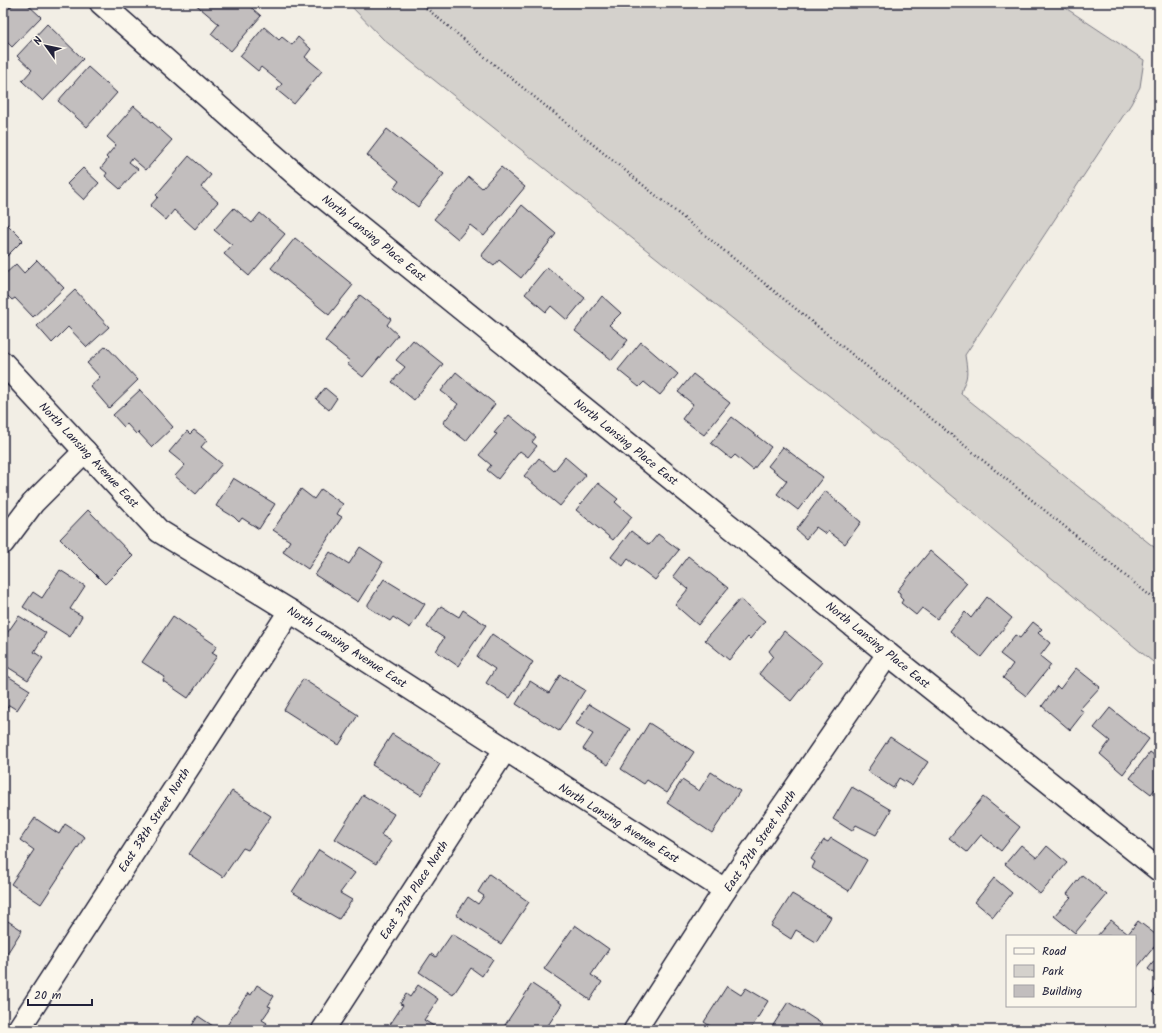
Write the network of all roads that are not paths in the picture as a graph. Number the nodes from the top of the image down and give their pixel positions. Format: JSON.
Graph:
{"nodes":[{"id":1,"x":101,"y":3,"type":"edge"},
{"id":2,"x":3,"y":363,"type":"edge"},
{"id":3,"x":85,"y":451,"type":"junction"},
{"id":4,"x":3,"y":543,"type":"edge"},
{"id":5,"x":290,"y":611,"type":"junction"},
{"id":6,"x":888,"y":654,"type":"junction"},
{"id":7,"x":505,"y":750,"type":"junction"},
{"id":8,"x":1159,"y":870,"type":"edge"},
{"id":9,"x":725,"y":890,"type":"junction"},
{"id":10,"x":18,"y":1030,"type":"edge"},
{"id":11,"x":323,"y":1030,"type":"edge"},
{"id":12,"x":635,"y":1030,"type":"edge"}],
"edges":[{"from":1,"to":6,"type":"street","name":"North Lansing Place East"},
{"from":2,"to":3,"type":"street","name":"North Lansing Avenue East"},
{"from":3,"to":4,"type":"street"},
{"from":3,"to":5,"type":"street","name":"North Lansing Avenue East"},
{"from":5,"to":7,"type":"street","name":"North Lansing Avenue East"},
{"from":5,"to":10,"type":"street","name":"East 38th Street North"},
{"from":6,"to":8,"type":"street","name":"North Lansing Place East"},
{"from":6,"to":9,"type":"street","name":"East 37th Street North"},
{"from":7,"to":9,"type":"street","name":"North Lansing Avenue East"},
{"from":7,"to":11,"type":"street","name":"East 37th Place North"},
{"from":9,"to":12,"type":"street","name":"East 37th Street North"}]}
